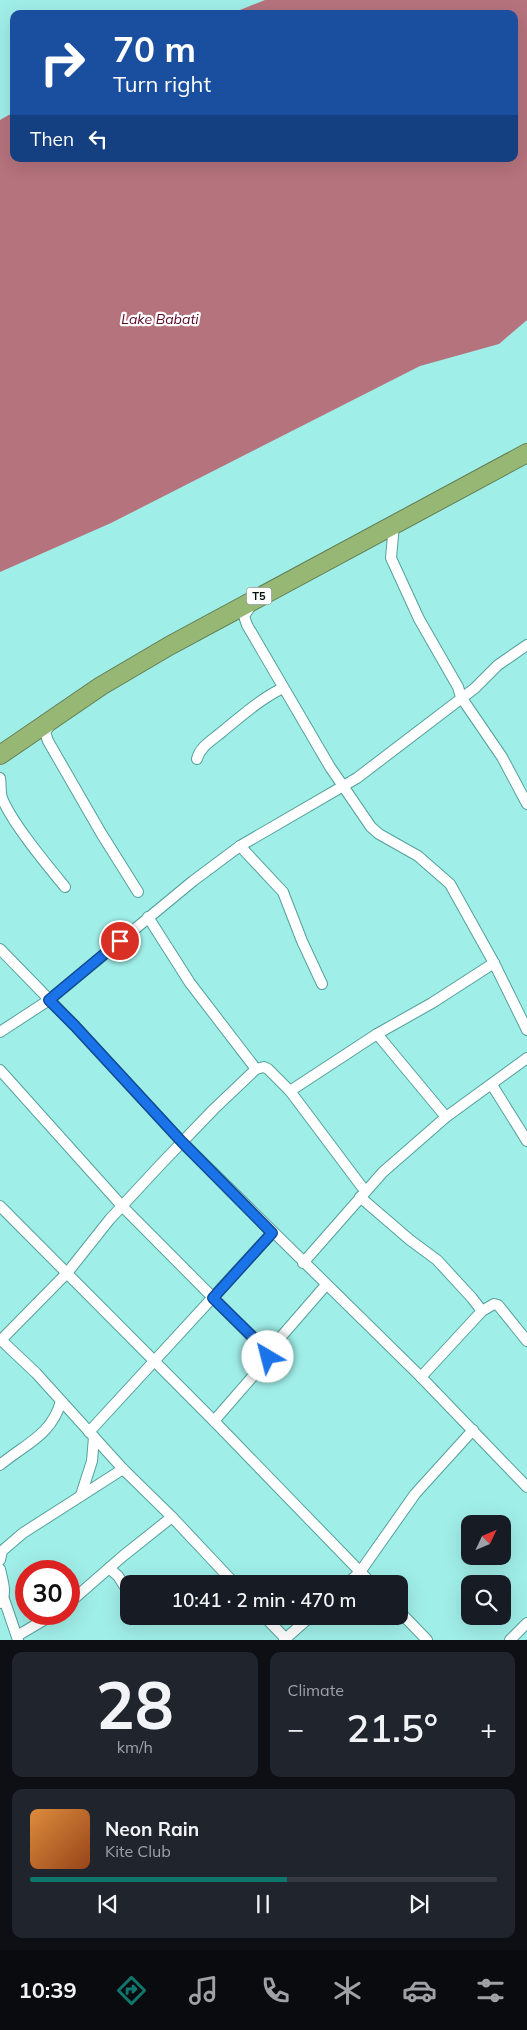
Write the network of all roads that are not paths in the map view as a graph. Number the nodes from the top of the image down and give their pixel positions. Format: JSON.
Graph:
{"nodes":[{"id":1,"x":527,"y":453,"type":"edge"},
{"id":2,"x":394,"y":524,"type":"junction"},
{"id":3,"x":255,"y":599,"type":"junction"},
{"id":4,"x":527,"y":645,"type":"edge"},
{"id":5,"x":283,"y":688,"type":"junction"},
{"id":6,"x":461,"y":697,"type":"junction"},
{"id":7,"x":57,"y":715,"type":"junction"},
{"id":8,"x":0,"y":755,"type":"edge"},
{"id":9,"x":197,"y":759,"type":"dead end"},
{"id":10,"x":0,"y":778,"type":"edge"},
{"id":11,"x":343,"y":787,"type":"junction"},
{"id":12,"x":527,"y":804,"type":"edge"},
{"id":13,"x":240,"y":846,"type":"junction"},
{"id":14,"x":65,"y":887,"type":"dead end"},
{"id":15,"x":138,"y":892,"type":"dead end"},
{"id":16,"x":148,"y":918,"type":"junction"},
{"id":17,"x":0,"y":949,"type":"edge"},
{"id":18,"x":494,"y":963,"type":"junction"},
{"id":19,"x":322,"y":984,"type":"dead end"},
{"id":20,"x":49,"y":1000,"type":"junction"},
{"id":21,"x":527,"y":1030,"type":"edge"},
{"id":22,"x":0,"y":1032,"type":"edge"},
{"id":23,"x":377,"y":1034,"type":"junction"},
{"id":24,"x":527,"y":1058,"type":"edge"},
{"id":25,"x":256,"y":1069,"type":"junction"},
{"id":26,"x":0,"y":1070,"type":"edge"},
{"id":27,"x":492,"y":1085,"type":"junction"},
{"id":28,"x":290,"y":1091,"type":"junction"},
{"id":29,"x":446,"y":1117,"type":"junction"},
{"id":30,"x":527,"y":1141,"type":"edge"},
{"id":31,"x":182,"y":1142,"type":"junction"},
{"id":32,"x":362,"y":1194,"type":"junction"},
{"id":33,"x":0,"y":1206,"type":"edge"},
{"id":34,"x":122,"y":1206,"type":"junction"},
{"id":35,"x":272,"y":1233,"type":"junction"},
{"id":36,"x":303,"y":1263,"type":"junction"},
{"id":37,"x":66,"y":1273,"type":"junction"},
{"id":38,"x":326,"y":1285,"type":"junction"},
{"id":39,"x":213,"y":1298,"type":"junction"},
{"id":40,"x":482,"y":1310,"type":"junction"},
{"id":41,"x":0,"y":1340,"type":"edge"},
{"id":42,"x":527,"y":1340,"type":"edge"},
{"id":43,"x":266,"y":1350,"type":"junction"},
{"id":44,"x":154,"y":1362,"type":"junction"},
{"id":45,"x":421,"y":1378,"type":"junction"},
{"id":46,"x":60,"y":1401,"type":"junction"},
{"id":47,"x":214,"y":1421,"type":"junction"},
{"id":48,"x":472,"y":1430,"type":"junction"},
{"id":49,"x":91,"y":1435,"type":"junction"},
{"id":50,"x":0,"y":1465,"type":"edge"},
{"id":51,"x":123,"y":1469,"type":"junction"},
{"id":52,"x":527,"y":1487,"type":"edge"},
{"id":53,"x":81,"y":1495,"type":"junction"},
{"id":54,"x":172,"y":1516,"type":"junction"},
{"id":55,"x":1,"y":1553,"type":"edge"},
{"id":56,"x":109,"y":1568,"type":"junction"},
{"id":57,"x":0,"y":1570,"type":"edge"},
{"id":58,"x":360,"y":1572,"type":"junction"},
{"id":59,"x":227,"y":1575,"type":"edge"},
{"id":60,"x":357,"y":1575,"type":"edge"},
{"id":61,"x":363,"y":1575,"type":"edge"},
{"id":62,"x":120,"y":1579,"type":"edge"},
{"id":63,"x":80,"y":1594,"type":"edge"},
{"id":64,"x":2,"y":1601,"type":"edge"},
{"id":65,"x":408,"y":1621,"type":"edge"},
{"id":66,"x":527,"y":1624,"type":"edge"},
{"id":67,"x":38,"y":1625,"type":"edge"},
{"id":68,"x":275,"y":1625,"type":"edge"},
{"id":69,"x":302,"y":1625,"type":"edge"},
{"id":70,"x":18,"y":1638,"type":"edge"},
{"id":71,"x":290,"y":1638,"type":"edge"},
{"id":72,"x":426,"y":1640,"type":"edge"},
{"id":73,"x":510,"y":1640,"type":"edge"}],
"edges":[{"from":1,"to":2,"type":"highway","number":"T5"},
{"from":2,"to":3,"type":"highway","number":"T5"},
{"from":2,"to":6,"type":"street"},
{"from":3,"to":5,"type":"street"},
{"from":3,"to":7,"type":"highway","number":"T5"},
{"from":4,"to":6,"type":"street"},
{"from":5,"to":9,"type":"street"},
{"from":5,"to":11,"type":"street"},
{"from":6,"to":11,"type":"street"},
{"from":6,"to":12,"type":"street"},
{"from":7,"to":8,"type":"highway","number":"T5"},
{"from":7,"to":15,"type":"street"},
{"from":10,"to":14,"type":"street"},
{"from":11,"to":13,"type":"street"},
{"from":11,"to":18,"type":"street"},
{"from":13,"to":16,"type":"street"},
{"from":13,"to":19,"type":"street"},
{"from":16,"to":20,"type":"street"},
{"from":16,"to":25,"type":"street"},
{"from":17,"to":20,"type":"street"},
{"from":18,"to":21,"type":"street"},
{"from":18,"to":23,"type":"street"},
{"from":20,"to":22,"type":"street"},
{"from":20,"to":31,"type":"street"},
{"from":23,"to":28,"type":"street"},
{"from":23,"to":29,"type":"street"},
{"from":24,"to":27,"type":"street"},
{"from":25,"to":28,"type":"street"},
{"from":25,"to":31,"type":"street"},
{"from":26,"to":34,"type":"street"},
{"from":27,"to":29,"type":"street"},
{"from":27,"to":30,"type":"street"},
{"from":28,"to":32,"type":"street"},
{"from":29,"to":32,"type":"street"},
{"from":31,"to":34,"type":"street"},
{"from":31,"to":35,"type":"street"},
{"from":32,"to":36,"type":"street"},
{"from":32,"to":40,"type":"street"},
{"from":33,"to":37,"type":"street"},
{"from":34,"to":37,"type":"street"},
{"from":34,"to":39,"type":"street"},
{"from":35,"to":36,"type":"street"},
{"from":35,"to":39,"type":"street"},
{"from":36,"to":38,"type":"street"},
{"from":37,"to":41,"type":"street"},
{"from":37,"to":44,"type":"street"},
{"from":38,"to":43,"type":"street"},
{"from":38,"to":45,"type":"street"},
{"from":39,"to":43,"type":"street"},
{"from":39,"to":44,"type":"street"},
{"from":40,"to":42,"type":"street"},
{"from":40,"to":45,"type":"street"},
{"from":41,"to":46,"type":"street"},
{"from":43,"to":47,"type":"street"},
{"from":44,"to":47,"type":"street"},
{"from":44,"to":49,"type":"street"},
{"from":45,"to":48,"type":"street"},
{"from":46,"to":49,"type":"street"},
{"from":46,"to":50,"type":"street"},
{"from":47,"to":58,"type":"street"},
{"from":48,"to":52,"type":"street"},
{"from":48,"to":58,"type":"street"},
{"from":49,"to":51,"type":"street"},
{"from":49,"to":53,"type":"street"},
{"from":51,"to":53,"type":"street"},
{"from":51,"to":54,"type":"street"},
{"from":53,"to":55,"type":"street"},
{"from":54,"to":56,"type":"street"},
{"from":54,"to":59,"type":"street"},
{"from":56,"to":62,"type":"street"},
{"from":56,"to":63,"type":"street"},
{"from":57,"to":64,"type":"street"},
{"from":58,"to":60,"type":"street"},
{"from":58,"to":61,"type":"street"},
{"from":64,"to":70,"type":"street"},
{"from":65,"to":72,"type":"street"},
{"from":66,"to":73,"type":"street"},
{"from":67,"to":70,"type":"street"},
{"from":68,"to":71,"type":"street"},
{"from":69,"to":71,"type":"street"}]}
